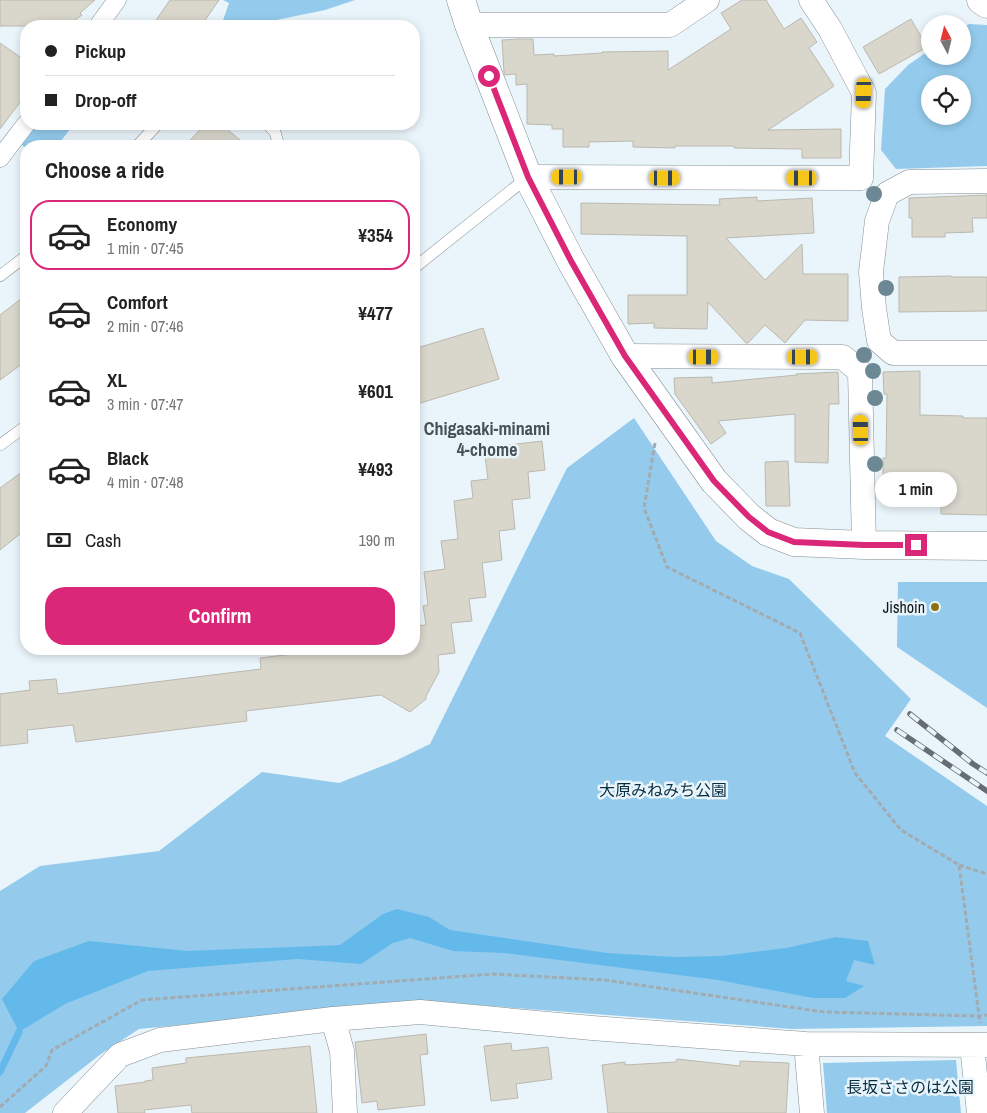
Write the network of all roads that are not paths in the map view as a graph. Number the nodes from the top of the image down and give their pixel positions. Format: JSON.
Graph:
{"nodes":[{"id":1,"x":117,"y":0,"type":"edge"},
{"id":2,"x":461,"y":0,"type":"edge"},
{"id":3,"x":707,"y":0,"type":"edge"},
{"id":4,"x":811,"y":0,"type":"edge"},
{"id":5,"x":981,"y":0,"type":"edge"},
{"id":6,"x":987,"y":4,"type":"edge"},
{"id":7,"x":102,"y":20,"type":"edge"},
{"id":8,"x":470,"y":25,"type":"junction"},
{"id":9,"x":21,"y":130,"type":"edge"},
{"id":10,"x":152,"y":130,"type":"edge"},
{"id":11,"x":143,"y":140,"type":"edge"},
{"id":12,"x":0,"y":158,"type":"edge"},
{"id":13,"x":528,"y":177,"type":"junction"},
{"id":14,"x":987,"y":181,"type":"edge"},
{"id":15,"x":20,"y":261,"type":"edge"},
{"id":16,"x":420,"y":263,"type":"edge"},
{"id":17,"x":0,"y":276,"type":"edge"},
{"id":18,"x":987,"y":353,"type":"edge"},
{"id":19,"x":625,"y":356,"type":"junction"},
{"id":20,"x":20,"y":430,"type":"edge"},
{"id":21,"x":0,"y":445,"type":"edge"},
{"id":22,"x":864,"y":545,"type":"junction"},
{"id":23,"x":987,"y":546,"type":"edge"},
{"id":24,"x":333,"y":1019,"type":"junction"},
{"id":25,"x":806,"y":1044,"type":"junction"},
{"id":26,"x":980,"y":1045,"type":"edge"},
{"id":27,"x":65,"y":1113,"type":"edge"},
{"id":28,"x":345,"y":1113,"type":"edge"},
{"id":29,"x":812,"y":1113,"type":"edge"},
{"id":30,"x":978,"y":1113,"type":"edge"}],
"edges":[{"from":1,"to":7,"type":"street"},
{"from":2,"to":8,"type":"street"},
{"from":3,"to":8,"type":"street"},
{"from":4,"to":13,"type":"street"},
{"from":5,"to":6,"type":"street"},
{"from":8,"to":13,"type":"street"},
{"from":9,"to":12,"type":"street"},
{"from":10,"to":11,"type":"lane"},
{"from":13,"to":16,"type":"lane"},
{"from":13,"to":19,"type":"street"},
{"from":14,"to":18,"type":"street"},
{"from":15,"to":17,"type":"lane"},
{"from":19,"to":22,"type":"street"},
{"from":19,"to":22,"type":"street"},
{"from":20,"to":21,"type":"lane"},
{"from":22,"to":23,"type":"street"},
{"from":24,"to":25,"type":"street"},
{"from":24,"to":27,"type":"street"},
{"from":24,"to":28,"type":"street"},
{"from":25,"to":26,"type":"street"},
{"from":25,"to":29,"type":"street"},
{"from":26,"to":30,"type":"street"}]}
